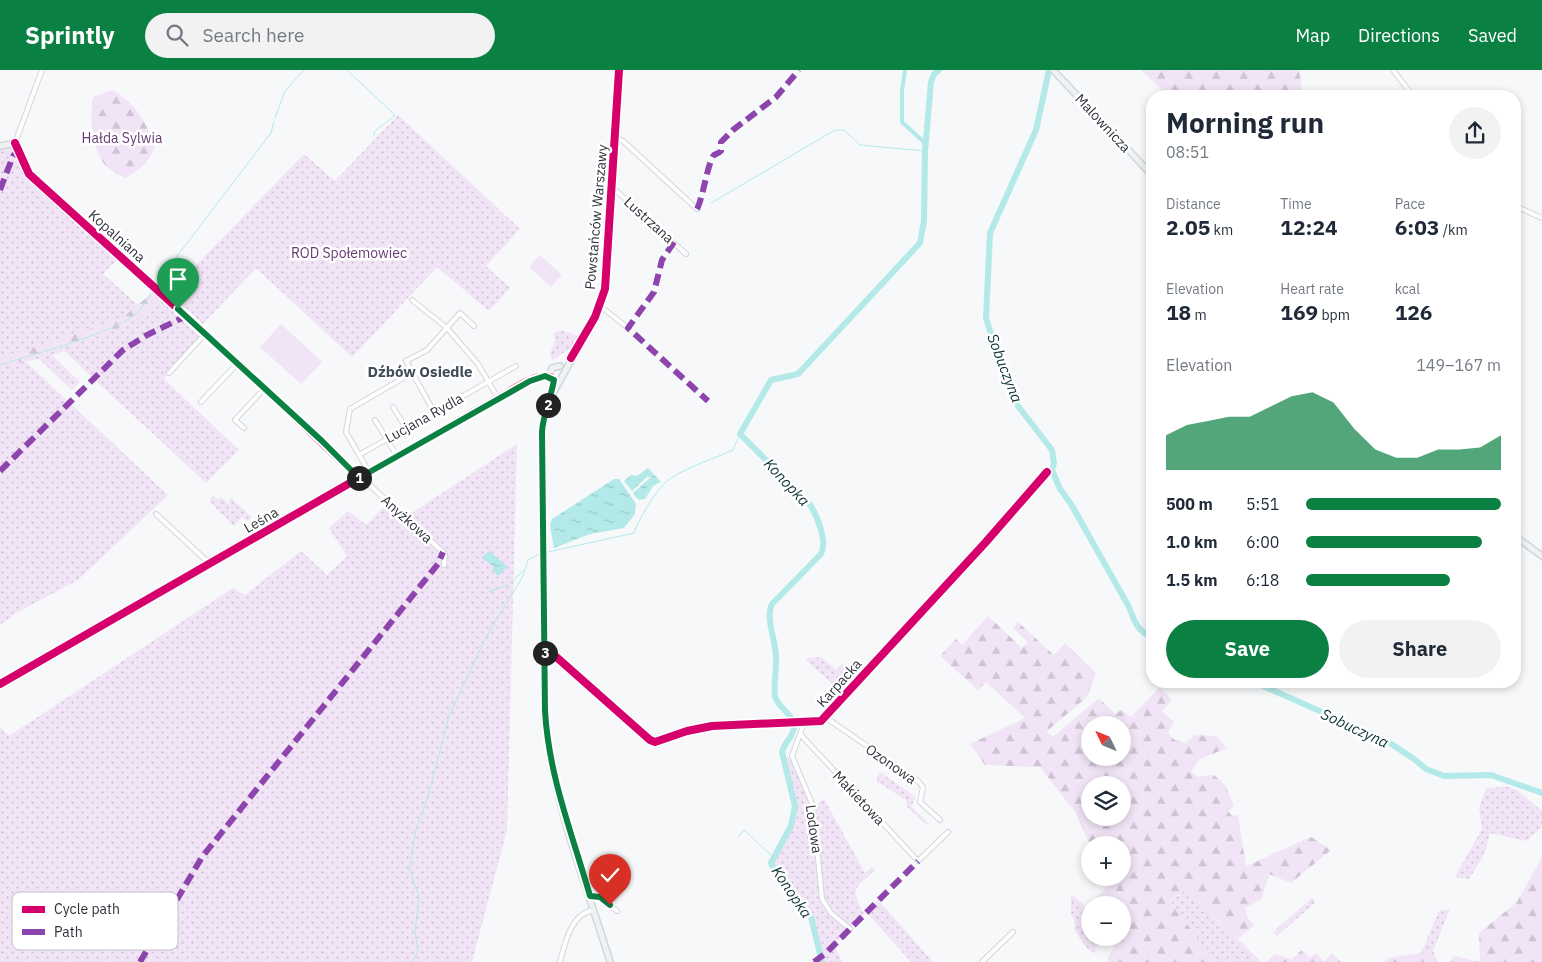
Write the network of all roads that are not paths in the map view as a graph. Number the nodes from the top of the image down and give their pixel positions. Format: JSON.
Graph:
{"nodes":[{"id":1,"x":42,"y":70,"type":"edge"},
{"id":2,"x":620,"y":70,"type":"edge"},
{"id":3,"x":1054,"y":70,"type":"edge"},
{"id":4,"x":1393,"y":70,"type":"edge"},
{"id":5,"x":1060,"y":72,"type":"edge"},
{"id":6,"x":1408,"y":90,"type":"edge"},
{"id":7,"x":616,"y":138,"type":"junction"},
{"id":8,"x":15,"y":143,"type":"junction"},
{"id":9,"x":0,"y":146,"type":"edge"},
{"id":10,"x":1146,"y":168,"type":"edge"},
{"id":11,"x":612,"y":186,"type":"junction"},
{"id":12,"x":697,"y":209,"type":"dead end"},
{"id":13,"x":1521,"y":209,"type":"edge"},
{"id":14,"x":1542,"y":218,"type":"edge"},
{"id":15,"x":686,"y":254,"type":"dead end"},
{"id":16,"x":412,"y":300,"type":"dead end"},
{"id":17,"x":600,"y":306,"type":"junction"},
{"id":18,"x":474,"y":326,"type":"dead end"},
{"id":19,"x":447,"y":328,"type":"junction"},
{"id":20,"x":628,"y":328,"type":"dead end"},
{"id":21,"x":205,"y":334,"type":"junction"},
{"id":22,"x":238,"y":363,"type":"junction"},
{"id":23,"x":516,"y":366,"type":"dead end"},
{"id":24,"x":562,"y":369,"type":"junction"},
{"id":25,"x":550,"y":371,"type":"junction"},
{"id":26,"x":169,"y":373,"type":"dead end"},
{"id":27,"x":412,"y":373,"type":"junction"},
{"id":28,"x":534,"y":379,"type":"junction"},
{"id":29,"x":555,"y":379,"type":"junction"},
{"id":30,"x":489,"y":382,"type":"junction"},
{"id":31,"x":264,"y":389,"type":"junction"},
{"id":32,"x":498,"y":398,"type":"junction"},
{"id":33,"x":201,"y":402,"type":"dead end"},
{"id":34,"x":392,"y":406,"type":"dead end"},
{"id":35,"x":434,"y":412,"type":"junction"},
{"id":36,"x":375,"y":420,"type":"dead end"},
{"id":37,"x":244,"y":428,"type":"dead end"},
{"id":38,"x":406,"y":428,"type":"junction"},
{"id":39,"x":386,"y":439,"type":"junction"},
{"id":40,"x":359,"y":455,"type":"junction"},
{"id":41,"x":397,"y":456,"type":"junction"},
{"id":42,"x":369,"y":472,"type":"junction"},
{"id":43,"x":1047,"y":472,"type":"dead end"},
{"id":44,"x":360,"y":478,"type":"junction"},
{"id":45,"x":156,"y":514,"type":"dead end"},
{"id":46,"x":1521,"y":540,"type":"edge"},
{"id":47,"x":1542,"y":556,"type":"edge"},
{"id":48,"x":210,"y":564,"type":"junction"},
{"id":49,"x":444,"y":565,"type":"dead end"},
{"id":50,"x":545,"y":647,"type":"junction"},
{"id":51,"x":0,"y":684,"type":"edge"},
{"id":52,"x":825,"y":717,"type":"junction"},
{"id":53,"x":804,"y":723,"type":"junction"},
{"id":54,"x":800,"y":734,"type":"junction"},
{"id":55,"x":940,"y":820,"type":"dead end"},
{"id":56,"x":948,"y":832,"type":"dead end"},
{"id":57,"x":590,"y":896,"type":"junction"},
{"id":58,"x":594,"y":910,"type":"junction"},
{"id":59,"x":617,"y":911,"type":"dead end"},
{"id":60,"x":850,"y":929,"type":"dead end"},
{"id":61,"x":1013,"y":932,"type":"dead end"},
{"id":62,"x":560,"y":962,"type":"edge"},
{"id":63,"x":610,"y":962,"type":"edge"},
{"id":64,"x":982,"y":962,"type":"edge"}],
"edges":[{"from":1,"to":8,"type":"street"},
{"from":2,"to":7,"type":"street","name":"Powstańców Warszawy"},
{"from":3,"to":5,"type":"street","name":"Malownicza"},
{"from":4,"to":6,"type":"street"},
{"from":5,"to":10,"type":"street","name":"Malownicza"},
{"from":7,"to":11,"type":"street","name":"Powstańców Warszawy"},
{"from":7,"to":12,"type":"street"},
{"from":8,"to":9,"type":"street"},
{"from":8,"to":21,"type":"street","name":"Kopalniana"},
{"from":11,"to":15,"type":"street","name":"Lustrzana"},
{"from":11,"to":17,"type":"street","name":"Powstańców Warszawy"},
{"from":13,"to":14,"type":"street"},
{"from":16,"to":19,"type":"street"},
{"from":17,"to":20,"type":"street"},
{"from":17,"to":24,"type":"street","name":"Powstańców Warszawy"},
{"from":18,"to":19,"type":"street"},
{"from":19,"to":27,"type":"street"},
{"from":19,"to":30,"type":"street"},
{"from":21,"to":22,"type":"street","name":"Kopalniana"},
{"from":21,"to":26,"type":"street"},
{"from":22,"to":31,"type":"street","name":"Kopalniana"},
{"from":22,"to":33,"type":"street"},
{"from":23,"to":30,"type":"street","name":"Lucjana Rydla"},
{"from":24,"to":25,"type":"street","name":"Leśna"},
{"from":24,"to":29,"type":"street","name":"Powstańców Warszawy"},
{"from":25,"to":28,"type":"street","name":"Leśna"},
{"from":25,"to":29,"type":"street"},
{"from":27,"to":35,"type":"street"},
{"from":27,"to":40,"type":"street"},
{"from":28,"to":29,"type":"street","name":"Leśna"},
{"from":28,"to":32,"type":"street","name":"Leśna"},
{"from":29,"to":50,"type":"street"},
{"from":30,"to":32,"type":"street"},
{"from":30,"to":35,"type":"street","name":"Lucjana Rydla"},
{"from":31,"to":37,"type":"street"},
{"from":31,"to":44,"type":"street","name":"Kopalniana"},
{"from":32,"to":41,"type":"street","name":"Leśna"},
{"from":34,"to":38,"type":"street"},
{"from":35,"to":38,"type":"street","name":"Lucjana Rydla"},
{"from":36,"to":39,"type":"street"},
{"from":38,"to":39,"type":"street","name":"Lucjana Rydla"},
{"from":39,"to":40,"type":"street","name":"Lucjana Rydla"},
{"from":39,"to":41,"type":"street"},
{"from":40,"to":42,"type":"street"},
{"from":41,"to":42,"type":"street","name":"Leśna"},
{"from":42,"to":44,"type":"street","name":"Leśna"},
{"from":43,"to":52,"type":"street","name":"Karpacka"},
{"from":44,"to":48,"type":"street","name":"Leśna"},
{"from":44,"to":49,"type":"street","name":"Anyżkowa"},
{"from":45,"to":48,"type":"street"},
{"from":46,"to":47,"type":"street"},
{"from":48,"to":51,"type":"street","name":"Leśna"},
{"from":50,"to":53,"type":"street","name":"Karpacka"},
{"from":50,"to":57,"type":"street"},
{"from":52,"to":53,"type":"street","name":"Karpacka"},
{"from":52,"to":55,"type":"street","name":"Ozonowa"},
{"from":53,"to":54,"type":"street","name":"Lodowa"},
{"from":54,"to":56,"type":"street","name":"Makietowa"},
{"from":54,"to":60,"type":"street","name":"Lodowa"},
{"from":57,"to":58,"type":"street"},
{"from":57,"to":59,"type":"street"},
{"from":58,"to":62,"type":"street"},
{"from":58,"to":63,"type":"street"},
{"from":61,"to":64,"type":"street"}]}
